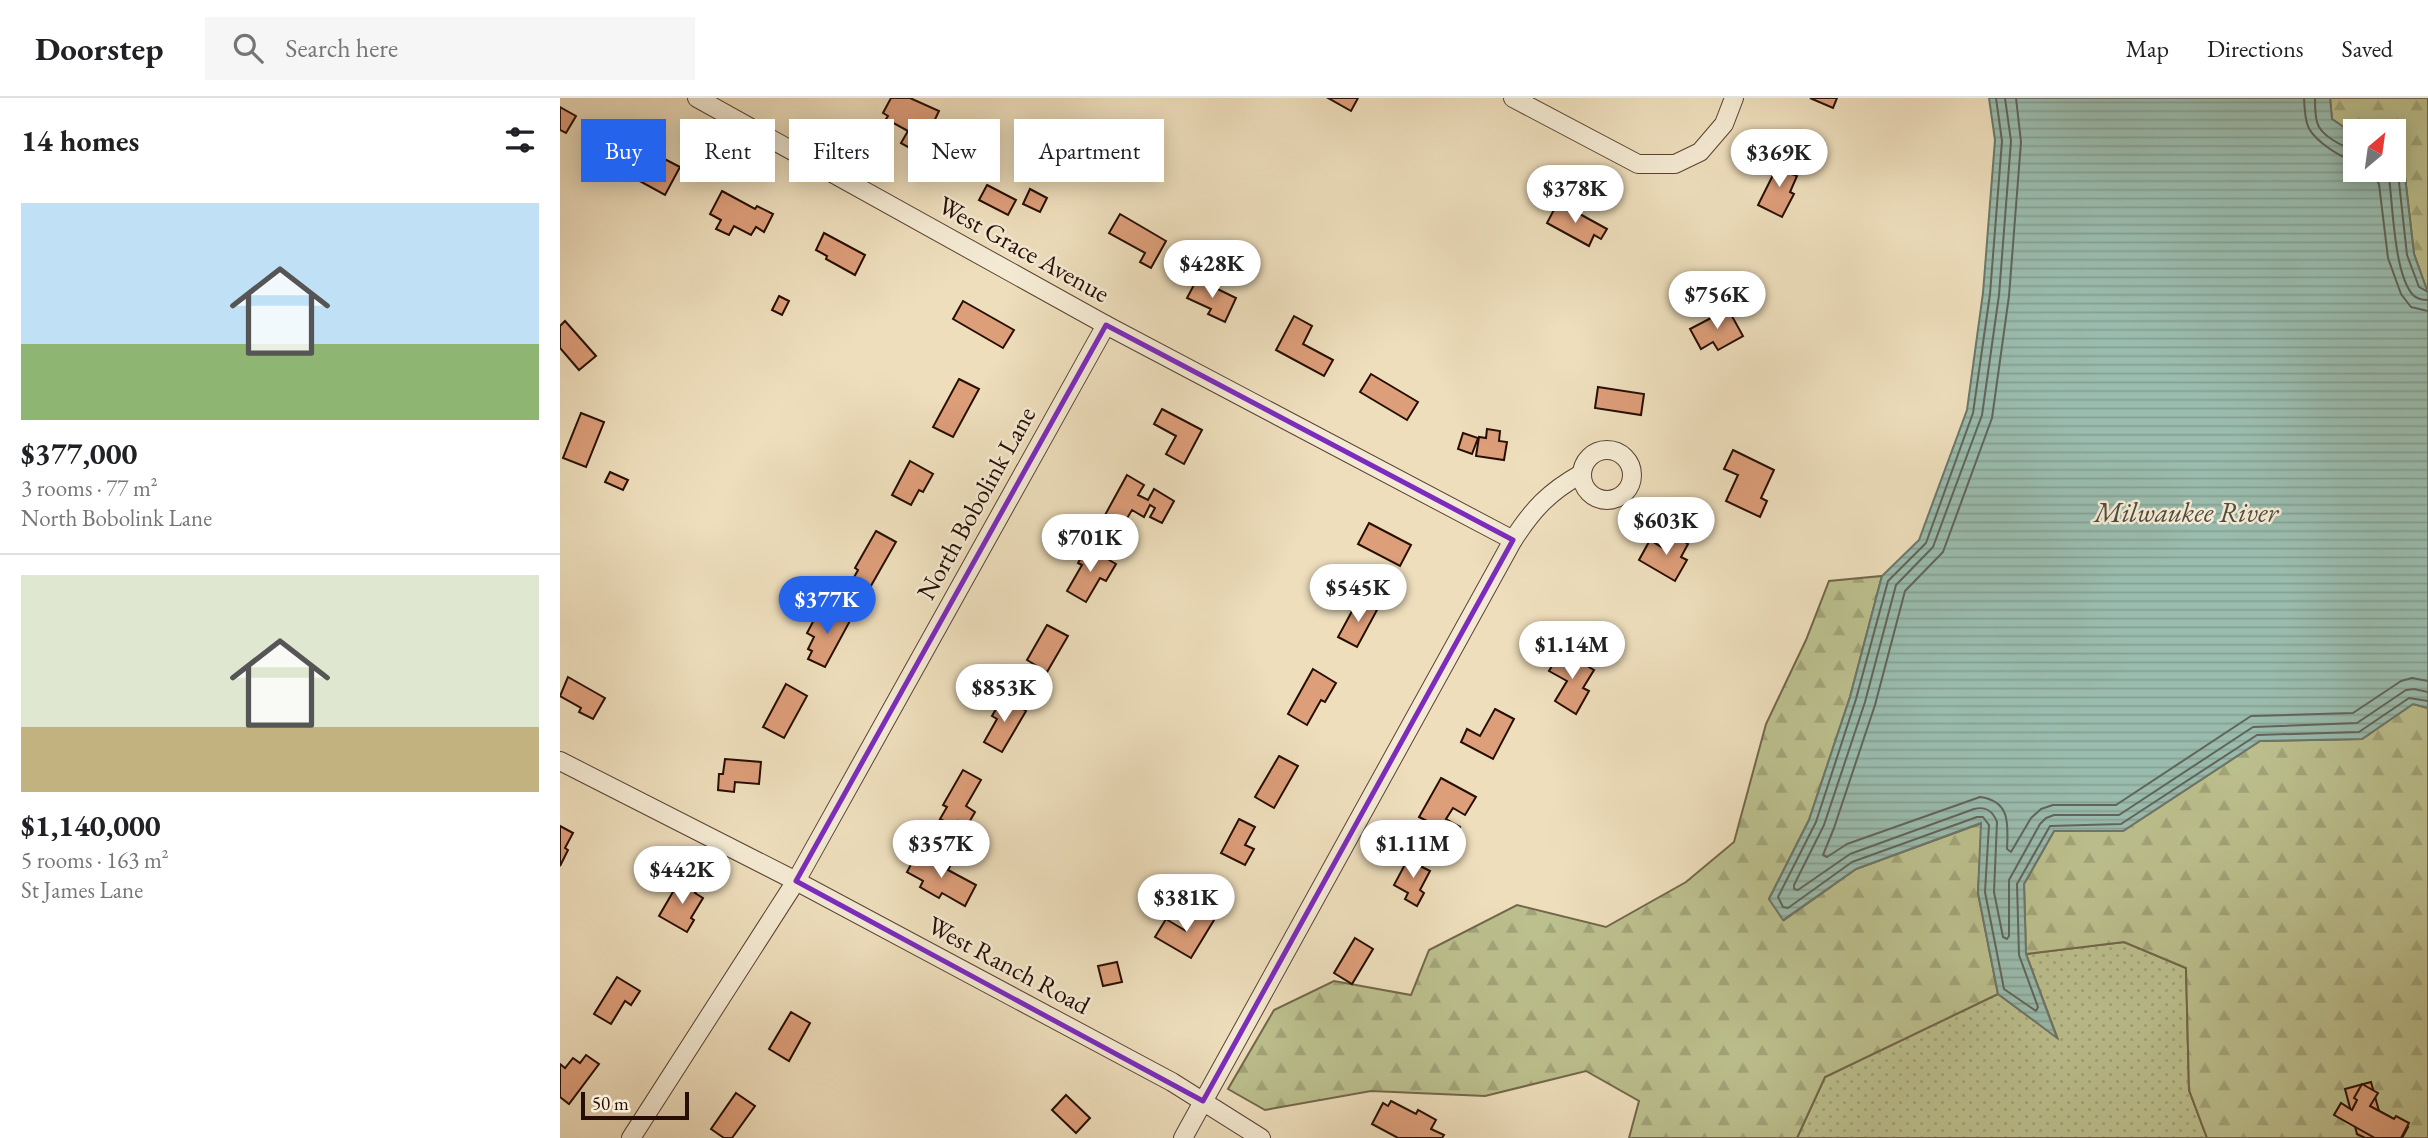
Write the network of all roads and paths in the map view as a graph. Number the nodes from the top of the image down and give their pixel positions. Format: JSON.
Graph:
{"nodes":[{"id":1,"x":697,"y":98,"type":"edge"},
{"id":2,"x":1513,"y":98,"type":"edge"},
{"id":3,"x":1734,"y":98,"type":"edge"},
{"id":4,"x":1106,"y":325,"type":"junction"},
{"id":5,"x":1581,"y":474,"type":"dead end"},
{"id":6,"x":1513,"y":540,"type":"junction"},
{"id":7,"x":560,"y":761,"type":"edge"},
{"id":8,"x":796,"y":881,"type":"junction"},
{"id":9,"x":1203,"y":1101,"type":"junction"},
{"id":10,"x":631,"y":1138,"type":"edge"},
{"id":11,"x":1183,"y":1138,"type":"edge"},
{"id":12,"x":1261,"y":1138,"type":"edge"}],
"edges":[{"from":1,"to":4,"type":"street","name":"West Grace Avenue"},
{"from":2,"to":3,"type":"street"},
{"from":4,"to":6,"type":"street","name":"West Grace Avenue"},
{"from":4,"to":8,"type":"street","name":"North Bobolink Lane"},
{"from":5,"to":6,"type":"street"},
{"from":6,"to":9,"type":"street"},
{"from":7,"to":8,"type":"street","name":"West Ranch Road"},
{"from":8,"to":9,"type":"street","name":"West Ranch Road"},
{"from":8,"to":10,"type":"street","name":"North Bobolink Lane"},
{"from":9,"to":11,"type":"street"},
{"from":9,"to":12,"type":"street"}]}
